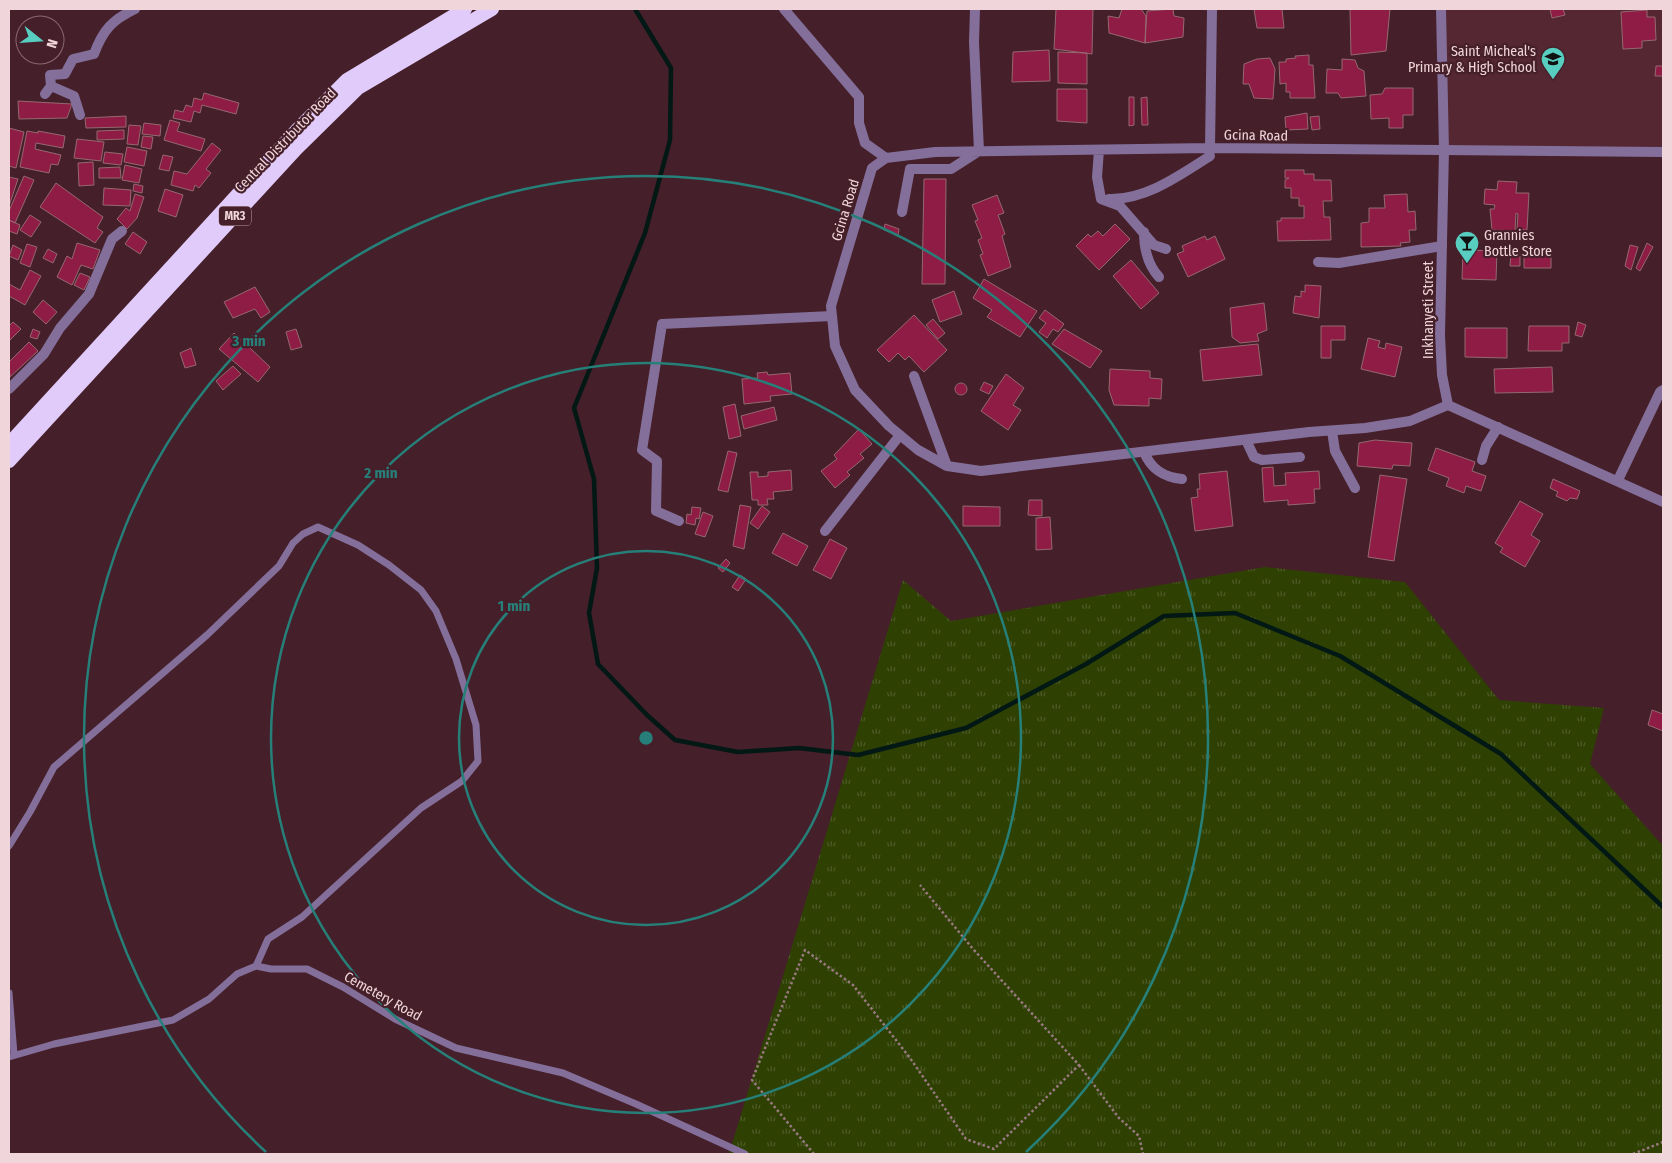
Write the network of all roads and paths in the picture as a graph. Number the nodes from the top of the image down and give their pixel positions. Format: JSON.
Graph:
{"nodes":[{"id":1,"x":135,"y":9,"type":"edge"},
{"id":2,"x":466,"y":9,"type":"edge"},
{"id":3,"x":492,"y":9,"type":"edge"},
{"id":4,"x":784,"y":9,"type":"edge"},
{"id":5,"x":976,"y":9,"type":"edge"},
{"id":6,"x":1212,"y":9,"type":"edge"},
{"id":7,"x":1441,"y":9,"type":"edge"},
{"id":8,"x":80,"y":115,"type":"dead end"},
{"id":9,"x":1099,"y":150,"type":"junction"},
{"id":10,"x":1444,"y":150,"type":"junction"},
{"id":11,"x":979,"y":151,"type":"junction"},
{"id":12,"x":1210,"y":152,"type":"junction"},
{"id":13,"x":1663,"y":152,"type":"edge"},
{"id":14,"x":886,"y":158,"type":"junction"},
{"id":15,"x":1101,"y":199,"type":"junction"},
{"id":16,"x":902,"y":212,"type":"dead end"},
{"id":17,"x":122,"y":231,"type":"dead end"},
{"id":18,"x":1144,"y":232,"type":"junction"},
{"id":19,"x":1442,"y":246,"type":"junction"},
{"id":20,"x":1166,"y":249,"type":"dead end"},
{"id":21,"x":1318,"y":262,"type":"dead end"},
{"id":22,"x":1159,"y":277,"type":"dead end"},
{"id":23,"x":832,"y":316,"type":"junction"},
{"id":24,"x":914,"y":376,"type":"dead end"},
{"id":25,"x":9,"y":389,"type":"edge"},
{"id":26,"x":1663,"y":390,"type":"edge"},
{"id":27,"x":1448,"y":405,"type":"junction"},
{"id":28,"x":1498,"y":427,"type":"junction"},
{"id":29,"x":1332,"y":431,"type":"junction"},
{"id":30,"x":900,"y":435,"type":"junction"},
{"id":31,"x":1246,"y":440,"type":"junction"},
{"id":32,"x":9,"y":444,"type":"edge"},
{"id":33,"x":1144,"y":452,"type":"junction"},
{"id":34,"x":1300,"y":457,"type":"dead end"},
{"id":35,"x":1482,"y":460,"type":"dead end"},
{"id":36,"x":9,"y":461,"type":"edge"},
{"id":37,"x":947,"y":466,"type":"junction"},
{"id":38,"x":1182,"y":479,"type":"dead end"},
{"id":39,"x":1618,"y":480,"type":"junction"},
{"id":40,"x":1355,"y":488,"type":"dead end"},
{"id":41,"x":1663,"y":502,"type":"edge"},
{"id":42,"x":679,"y":521,"type":"dead end"},
{"id":43,"x":825,"y":532,"type":"dead end"},
{"id":44,"x":9,"y":846,"type":"edge"},
{"id":45,"x":920,"y":885,"type":"dead end"},
{"id":46,"x":256,"y":966,"type":"junction"},
{"id":47,"x":9,"y":993,"type":"edge"},
{"id":48,"x":12,"y":1056,"type":"edge"},
{"id":49,"x":1079,"y":1065,"type":"junction"},
{"id":50,"x":1663,"y":1142,"type":"edge"},
{"id":51,"x":745,"y":1154,"type":"edge"},
{"id":52,"x":814,"y":1154,"type":"edge"},
{"id":53,"x":1143,"y":1154,"type":"edge"},
{"id":54,"x":1633,"y":1154,"type":"edge"}],
"edges":[{"from":1,"to":8,"type":"street"},
{"from":2,"to":32,"type":"highway","name":"Central Distributor Road","number":"MR3"},
{"from":3,"to":36,"type":"highway","name":"Central Distributor Road","number":"MR3"},
{"from":4,"to":14,"type":"street"},
{"from":5,"to":11,"type":"street"},
{"from":6,"to":12,"type":"street"},
{"from":7,"to":10,"type":"street","name":"Inkhanyeti Street"},
{"from":9,"to":11,"type":"street","name":"Gcina Road"},
{"from":9,"to":12,"type":"street","name":"Gcina Road"},
{"from":9,"to":15,"type":"street"},
{"from":10,"to":12,"type":"street","name":"Gcina Road"},
{"from":10,"to":13,"type":"street","name":"Gcina Road"},
{"from":10,"to":19,"type":"street","name":"Inkhanyeti Street"},
{"from":11,"to":14,"type":"street","name":"Gcina Road"},
{"from":11,"to":16,"type":"street"},
{"from":12,"to":15,"type":"street"},
{"from":14,"to":23,"type":"street","name":"Gcina Road"},
{"from":15,"to":18,"type":"street"},
{"from":17,"to":25,"type":"street"},
{"from":18,"to":20,"type":"street"},
{"from":18,"to":22,"type":"street"},
{"from":19,"to":21,"type":"street"},
{"from":19,"to":27,"type":"street","name":"Inkhanyeti Street"},
{"from":23,"to":30,"type":"street","name":"Gcina Road"},
{"from":23,"to":42,"type":"street"},
{"from":24,"to":37,"type":"street"},
{"from":26,"to":39,"type":"street"},
{"from":27,"to":28,"type":"street"},
{"from":27,"to":29,"type":"street","name":"Gcina Road"},
{"from":28,"to":35,"type":"street"},
{"from":28,"to":39,"type":"street"},
{"from":29,"to":31,"type":"street","name":"Gcina Road"},
{"from":29,"to":40,"type":"street"},
{"from":30,"to":37,"type":"street","name":"Gcina Road"},
{"from":30,"to":43,"type":"street"},
{"from":31,"to":33,"type":"street","name":"Gcina Road"},
{"from":31,"to":34,"type":"street"},
{"from":33,"to":37,"type":"street","name":"Gcina Road"},
{"from":33,"to":38,"type":"street"},
{"from":39,"to":41,"type":"street"},
{"from":44,"to":46,"type":"lane"},
{"from":45,"to":49,"type":"path"},
{"from":46,"to":48,"type":"lane"},
{"from":46,"to":51,"type":"lane","name":"Cemetery Road"},
{"from":47,"to":48,"type":"lane"},
{"from":49,"to":52,"type":"path"},
{"from":49,"to":53,"type":"path"},
{"from":50,"to":54,"type":"path"}]}
